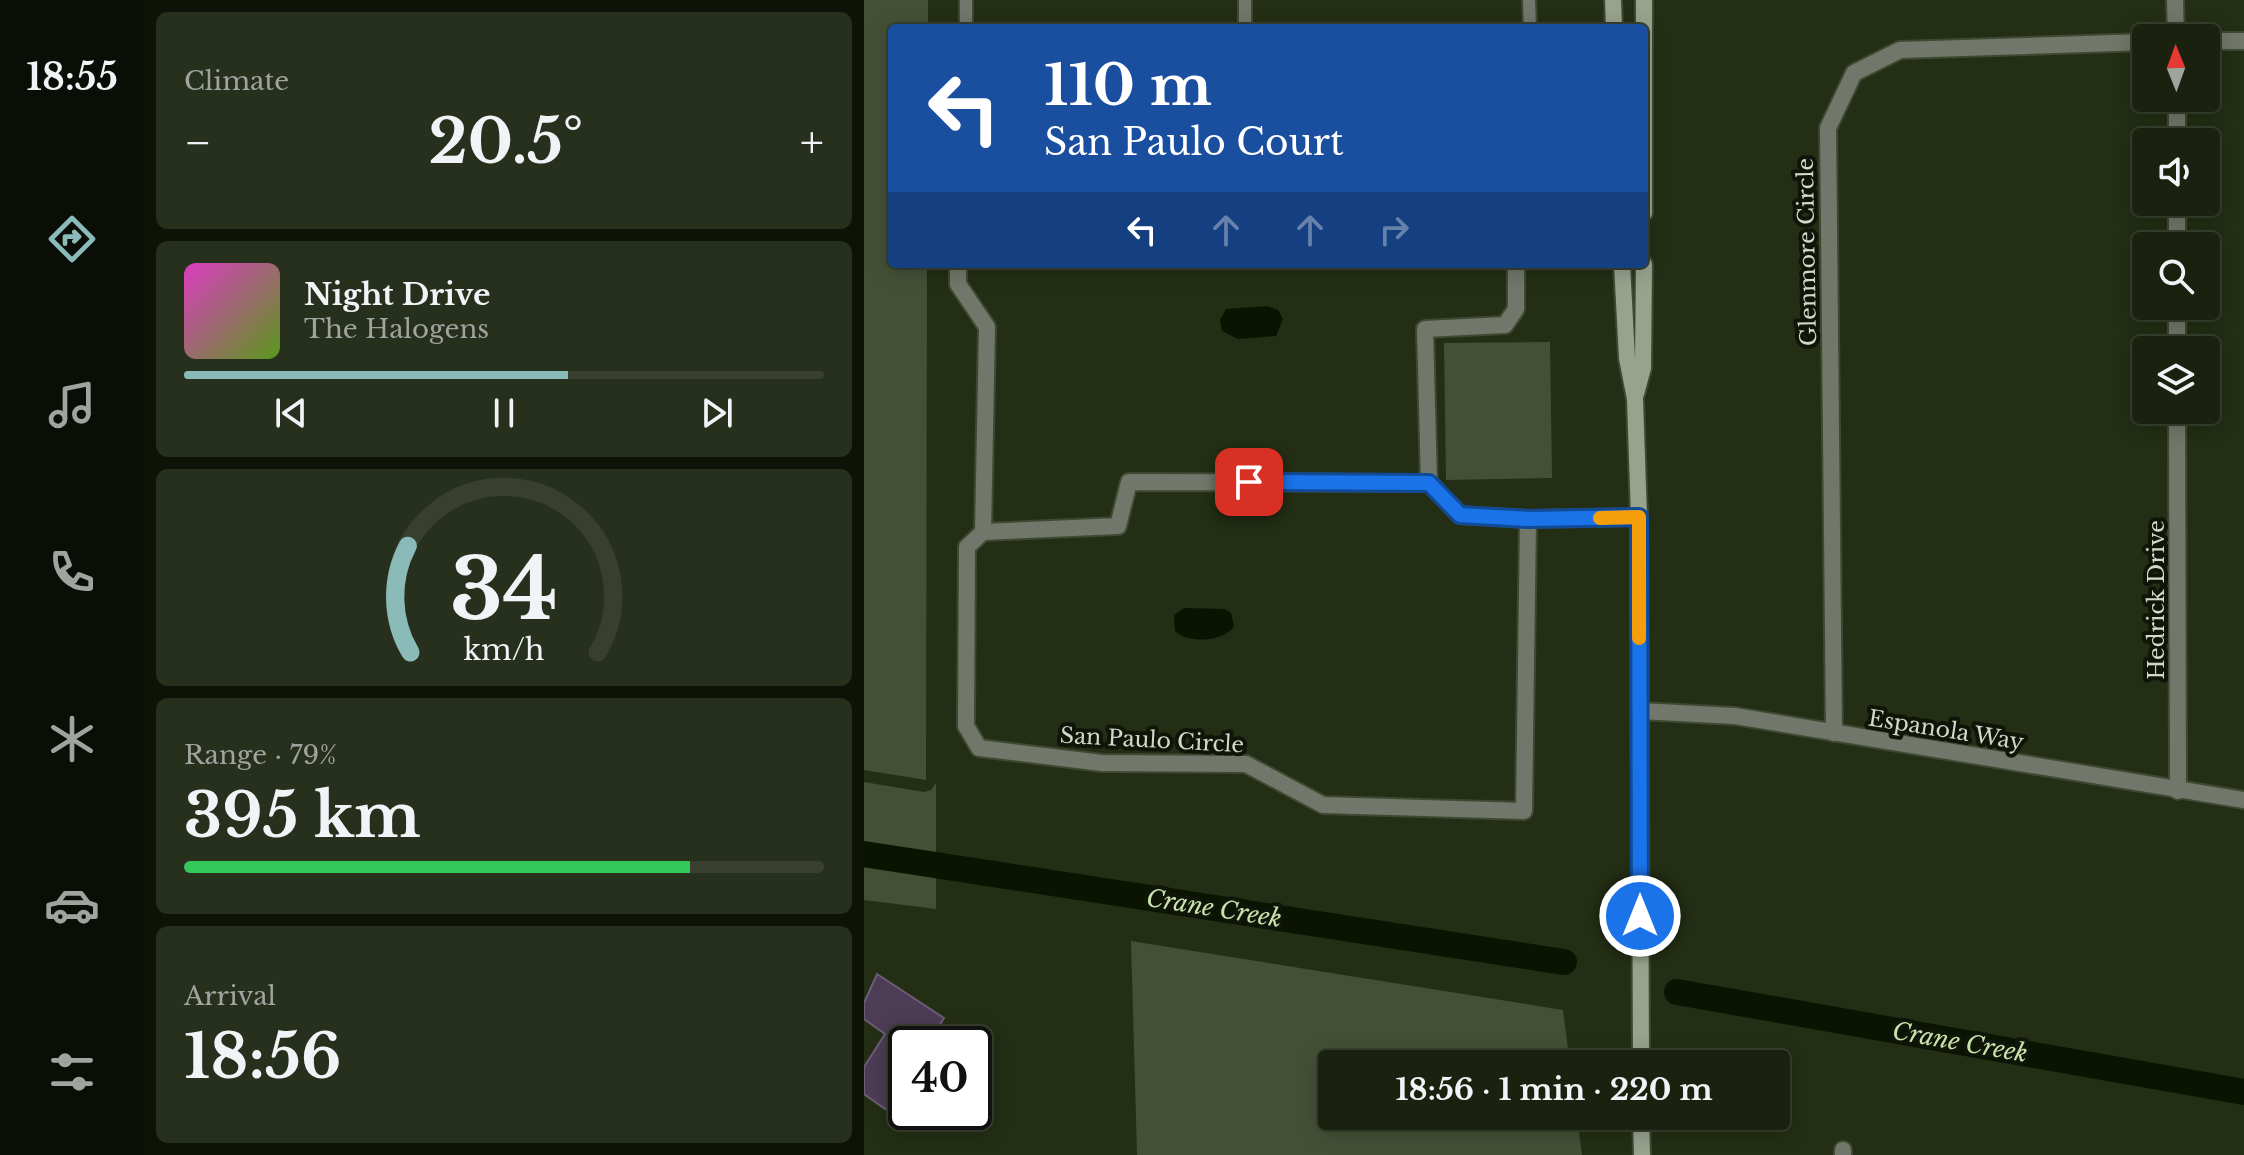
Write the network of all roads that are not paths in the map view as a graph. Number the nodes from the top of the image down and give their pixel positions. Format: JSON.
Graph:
{"nodes":[{"id":1,"x":966,"y":0,"type":"edge"},
{"id":2,"x":1245,"y":0,"type":"edge"},
{"id":3,"x":1529,"y":0,"type":"edge"},
{"id":4,"x":1613,"y":0,"type":"edge"},
{"id":5,"x":1644,"y":0,"type":"edge"},
{"id":6,"x":2175,"y":0,"type":"edge"},
{"id":7,"x":966,"y":24,"type":"edge"},
{"id":8,"x":1245,"y":24,"type":"edge"},
{"id":9,"x":1530,"y":24,"type":"edge"},
{"id":10,"x":1614,"y":24,"type":"edge"},
{"id":11,"x":1644,"y":24,"type":"edge"},
{"id":12,"x":2176,"y":24,"type":"edge"},
{"id":13,"x":2220,"y":41,"type":"edge"},
{"id":14,"x":2244,"y":41,"type":"edge"},
{"id":15,"x":2132,"y":42,"type":"edge"},
{"id":16,"x":958,"y":268,"type":"edge"},
{"id":17,"x":1516,"y":268,"type":"edge"},
{"id":18,"x":1622,"y":268,"type":"edge"},
{"id":19,"x":1644,"y":268,"type":"edge"},
{"id":20,"x":1635,"y":399,"type":"junction"},
{"id":21,"x":2177,"y":424,"type":"edge"},
{"id":22,"x":1429,"y":483,"type":"junction"},
{"id":23,"x":1639,"y":517,"type":"junction"},
{"id":24,"x":1528,"y":519,"type":"junction"},
{"id":25,"x":983,"y":532,"type":"junction"},
{"id":26,"x":1640,"y":711,"type":"junction"},
{"id":27,"x":1834,"y":733,"type":"junction"},
{"id":28,"x":2178,"y":791,"type":"junction"},
{"id":29,"x":2244,"y":800,"type":"edge"},
{"id":30,"x":1641,"y":1050,"type":"edge"},
{"id":31,"x":1641,"y":1130,"type":"edge"},
{"id":32,"x":1642,"y":1155,"type":"edge"}],
"edges":[{"from":1,"to":7,"type":"lane"},
{"from":2,"to":8,"type":"lane"},
{"from":3,"to":9,"type":"lane"},
{"from":4,"to":10,"type":"street"},
{"from":5,"to":11,"type":"street"},
{"from":6,"to":12,"type":"street"},
{"from":13,"to":14,"type":"street"},
{"from":15,"to":27,"type":"street","name":"Glenmore Circle"},
{"from":16,"to":25,"type":"street","name":"San Paulo Circle"},
{"from":17,"to":22,"type":"street"},
{"from":18,"to":20,"type":"street"},
{"from":19,"to":20,"type":"street"},
{"from":20,"to":23,"type":"street"},
{"from":21,"to":28,"type":"street","name":"Hedrick Drive"},
{"from":22,"to":24,"type":"street"},
{"from":22,"to":25,"type":"street"},
{"from":23,"to":24,"type":"street"},
{"from":23,"to":26,"type":"street"},
{"from":24,"to":25,"type":"street","name":"San Paulo Circle"},
{"from":26,"to":27,"type":"street","name":"Espanola Way"},
{"from":26,"to":30,"type":"street"},
{"from":27,"to":28,"type":"street","name":"Espanola Way"},
{"from":28,"to":29,"type":"street","name":"Espanola Way"},
{"from":31,"to":32,"type":"street"}]}
